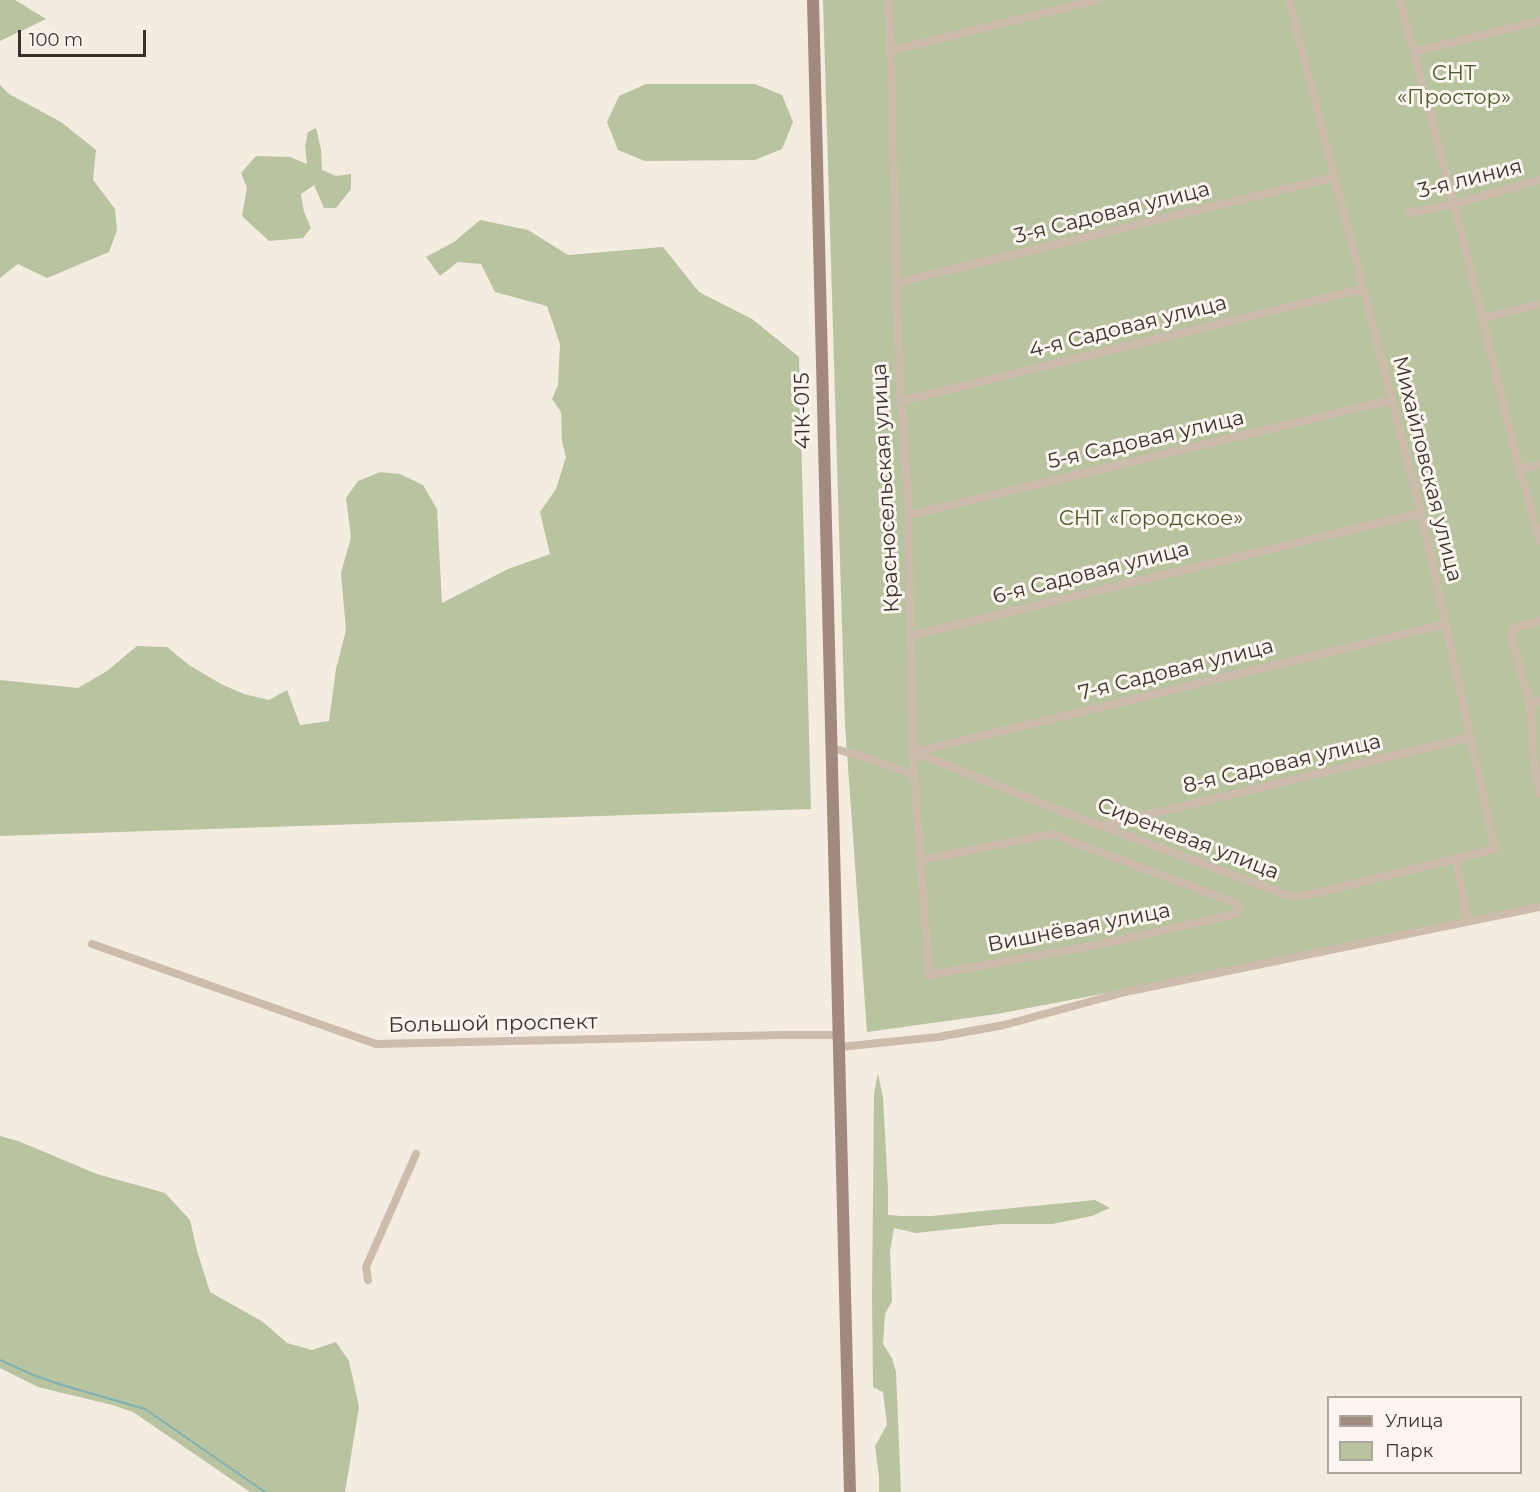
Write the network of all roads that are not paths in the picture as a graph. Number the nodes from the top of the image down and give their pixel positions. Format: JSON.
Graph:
{"nodes":[{"id":1,"x":813,"y":0,"type":"edge"},
{"id":2,"x":889,"y":0,"type":"edge"},
{"id":3,"x":1097,"y":0,"type":"edge"},
{"id":4,"x":1288,"y":0,"type":"edge"},
{"id":5,"x":1400,"y":0,"type":"edge"},
{"id":6,"x":1540,"y":21,"type":"edge"},
{"id":7,"x":890,"y":51,"type":"junction"},
{"id":8,"x":1414,"y":52,"type":"junction"},
{"id":9,"x":1335,"y":177,"type":"junction"},
{"id":10,"x":1540,"y":180,"type":"edge"},
{"id":11,"x":1454,"y":204,"type":"junction"},
{"id":12,"x":1409,"y":213,"type":"dead end"},
{"id":13,"x":896,"y":283,"type":"junction"},
{"id":14,"x":1363,"y":289,"type":"junction"},
{"id":15,"x":1540,"y":304,"type":"edge"},
{"id":16,"x":1483,"y":318,"type":"junction"},
{"id":17,"x":1391,"y":400,"type":"junction"},
{"id":18,"x":901,"y":401,"type":"junction"},
{"id":19,"x":1540,"y":464,"type":"edge"},
{"id":20,"x":1519,"y":467,"type":"junction"},
{"id":21,"x":1421,"y":513,"type":"junction"},
{"id":22,"x":909,"y":515,"type":"junction"},
{"id":23,"x":1540,"y":541,"type":"edge"},
{"id":24,"x":1540,"y":621,"type":"edge"},
{"id":25,"x":1446,"y":624,"type":"junction"},
{"id":26,"x":910,"y":636,"type":"junction"},
{"id":27,"x":1540,"y":701,"type":"edge"},
{"id":28,"x":1530,"y":704,"type":"junction"},
{"id":29,"x":1471,"y":737,"type":"junction"},
{"id":30,"x":831,"y":748,"type":"junction"},
{"id":31,"x":914,"y":752,"type":"junction"},
{"id":32,"x":1537,"y":764,"type":"edge"},
{"id":33,"x":914,"y":775,"type":"junction"},
{"id":34,"x":1540,"y":794,"type":"edge"},
{"id":35,"x":1101,"y":826,"type":"junction"},
{"id":36,"x":1456,"y":859,"type":"junction"},
{"id":37,"x":921,"y":860,"type":"junction"},
{"id":38,"x":1540,"y":907,"type":"edge"},
{"id":39,"x":1468,"y":921,"type":"junction"},
{"id":40,"x":92,"y":944,"type":"dead end"},
{"id":41,"x":928,"y":975,"type":"joint"},
{"id":42,"x":840,"y":1041,"type":"junction"},
{"id":43,"x":416,"y":1154,"type":"dead end"},
{"id":44,"x":368,"y":1280,"type":"dead end"},
{"id":45,"x":850,"y":1492,"type":"edge"}],
"edges":[{"from":1,"to":30,"type":"main road","name":"41К-015"},
{"from":2,"to":7,"type":"street","name":"Красносельская улица"},
{"from":3,"to":7,"type":"street"},
{"from":4,"to":9,"type":"street","name":"Михайловская улица"},
{"from":5,"to":8,"type":"street"},
{"from":6,"to":8,"type":"street"},
{"from":7,"to":13,"type":"street","name":"Красносельская улица"},
{"from":8,"to":11,"type":"street"},
{"from":9,"to":13,"type":"street","name":"3-я Садовая улица"},
{"from":9,"to":14,"type":"street","name":"Михайловская улица"},
{"from":10,"to":11,"type":"street","name":"3-я линия"},
{"from":11,"to":12,"type":"street","name":"3-я линия"},
{"from":11,"to":16,"type":"street"},
{"from":13,"to":18,"type":"street","name":"Красносельская улица"},
{"from":14,"to":17,"type":"street","name":"Михайловская улица"},
{"from":14,"to":18,"type":"street","name":"4-я Садовая улица"},
{"from":15,"to":16,"type":"street"},
{"from":16,"to":20,"type":"street"},
{"from":17,"to":21,"type":"street","name":"Михайловская улица"},
{"from":17,"to":22,"type":"street","name":"5-я Садовая улица"},
{"from":18,"to":22,"type":"street","name":"Красносельская улица"},
{"from":19,"to":20,"type":"street"},
{"from":20,"to":23,"type":"street"},
{"from":21,"to":25,"type":"street","name":"Михайловская улица"},
{"from":21,"to":26,"type":"street","name":"6-я Садовая улица"},
{"from":22,"to":26,"type":"street","name":"Красносельская улица"},
{"from":24,"to":28,"type":"street"},
{"from":25,"to":29,"type":"street","name":"Михайловская улица"},
{"from":25,"to":31,"type":"street","name":"7-я Садовая улица"},
{"from":26,"to":31,"type":"street","name":"Красносельская улица"},
{"from":27,"to":28,"type":"street"},
{"from":28,"to":32,"type":"street"},
{"from":29,"to":35,"type":"street","name":"8-я Садовая улица"},
{"from":29,"to":36,"type":"street","name":"Михайловская улица"},
{"from":30,"to":33,"type":"street"},
{"from":30,"to":42,"type":"main road","name":"41К-015"},
{"from":31,"to":33,"type":"street","name":"Красносельская улица"},
{"from":31,"to":35,"type":"street","name":"Сиреневая улица"},
{"from":32,"to":34,"type":"street"},
{"from":33,"to":37,"type":"street","name":"Красносельская улица"},
{"from":35,"to":36,"type":"street","name":"Сиреневая улица"},
{"from":36,"to":39,"type":"street"},
{"from":37,"to":41,"type":"street","name":"Красносельская улица"},
{"from":37,"to":41,"type":"street","name":"Вишнёвая улица"},
{"from":38,"to":39,"type":"street","name":"Большой проспект"},
{"from":39,"to":42,"type":"street","name":"Большой проспект"},
{"from":40,"to":42,"type":"street","name":"Большой проспект"},
{"from":42,"to":45,"type":"main road","name":"41К-015"},
{"from":43,"to":44,"type":"street"}]}
